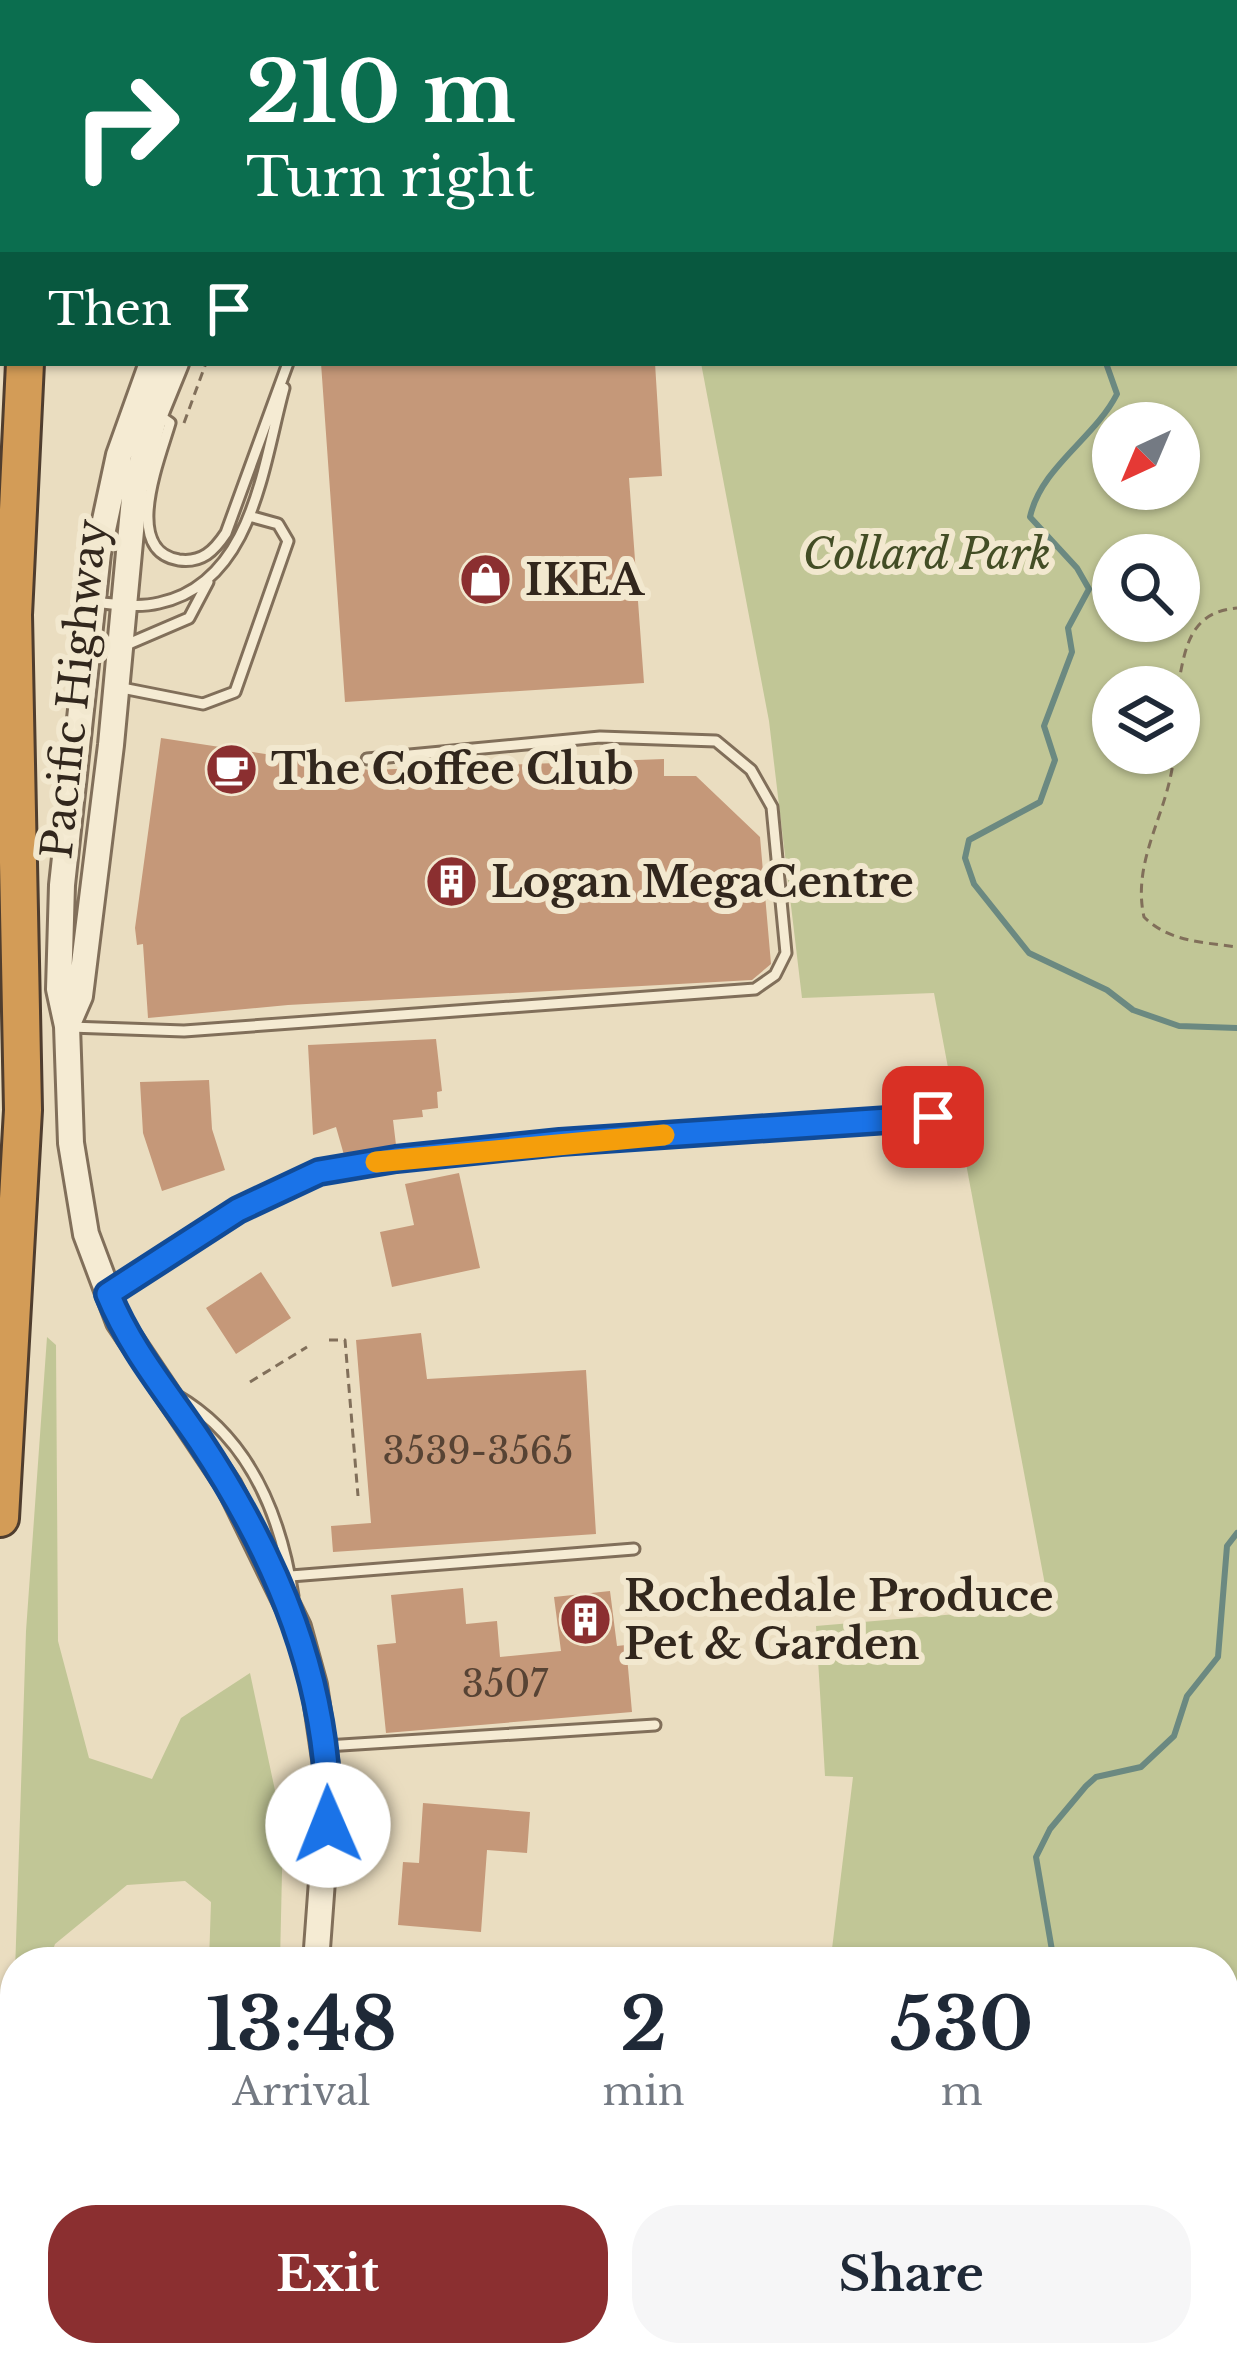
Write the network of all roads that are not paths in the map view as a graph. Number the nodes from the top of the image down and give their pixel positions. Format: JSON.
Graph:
{"nodes":[{"id":1,"x":25,"y":366,"type":"edge"},
{"id":2,"x":151,"y":366,"type":"edge"},
{"id":3,"x":175,"y":366,"type":"edge"},
{"id":4,"x":289,"y":366,"type":"edge"},
{"id":5,"x":289,"y":366,"type":"edge"},
{"id":6,"x":156,"y":412,"type":"junction"},
{"id":7,"x":249,"y":517,"type":"junction"},
{"id":8,"x":211,"y":578,"type":"junction"},
{"id":9,"x":93,"y":602,"type":"junction"},
{"id":10,"x":123,"y":604,"type":"junction"},
{"id":11,"x":120,"y":651,"type":"junction"},
{"id":12,"x":116,"y":687,"type":"junction"},
{"id":13,"x":367,"y":758,"type":"dead end"},
{"id":14,"x":67,"y":1026,"type":"junction"},
{"id":15,"x":933,"y":1117,"type":"dead end"},
{"id":16,"x":108,"y":1294,"type":"junction"},
{"id":17,"x":0,"y":1517,"type":"edge"},
{"id":18,"x":634,"y":1549,"type":"dead end"},
{"id":19,"x":284,"y":1577,"type":"junction"},
{"id":20,"x":655,"y":1725,"type":"dead end"},
{"id":21,"x":326,"y":1746,"type":"junction"},
{"id":22,"x":317,"y":1947,"type":"edge"}],
"edges":[{"from":1,"to":17,"type":"highway"},
{"from":2,"to":9,"type":"street","name":"Pacific Highway"},
{"from":3,"to":6,"type":"street","name":"Pacific Highway"},
{"from":4,"to":6,"type":"lane"},
{"from":5,"to":7,"type":"lane"},
{"from":6,"to":10,"type":"street","name":"Pacific Highway"},
{"from":7,"to":8,"type":"lane"},
{"from":7,"to":12,"type":"lane"},
{"from":8,"to":10,"type":"lane"},
{"from":8,"to":11,"type":"lane"},
{"from":9,"to":10,"type":"lane"},
{"from":9,"to":14,"type":"street","name":"Pacific Highway"},
{"from":10,"to":11,"type":"street","name":"Pacific Highway"},
{"from":11,"to":12,"type":"street","name":"Pacific Highway"},
{"from":12,"to":14,"type":"street","name":"Pacific Highway"},
{"from":13,"to":14,"type":"lane"},
{"from":14,"to":16,"type":"street","name":"Pacific Highway"},
{"from":15,"to":16,"type":"lane"},
{"from":16,"to":19,"type":"street","name":"Pacific Highway"},
{"from":18,"to":19,"type":"lane"},
{"from":19,"to":21,"type":"street","name":"Pacific Highway"},
{"from":20,"to":21,"type":"lane"},
{"from":21,"to":22,"type":"street","name":"Pacific Highway"}]}
